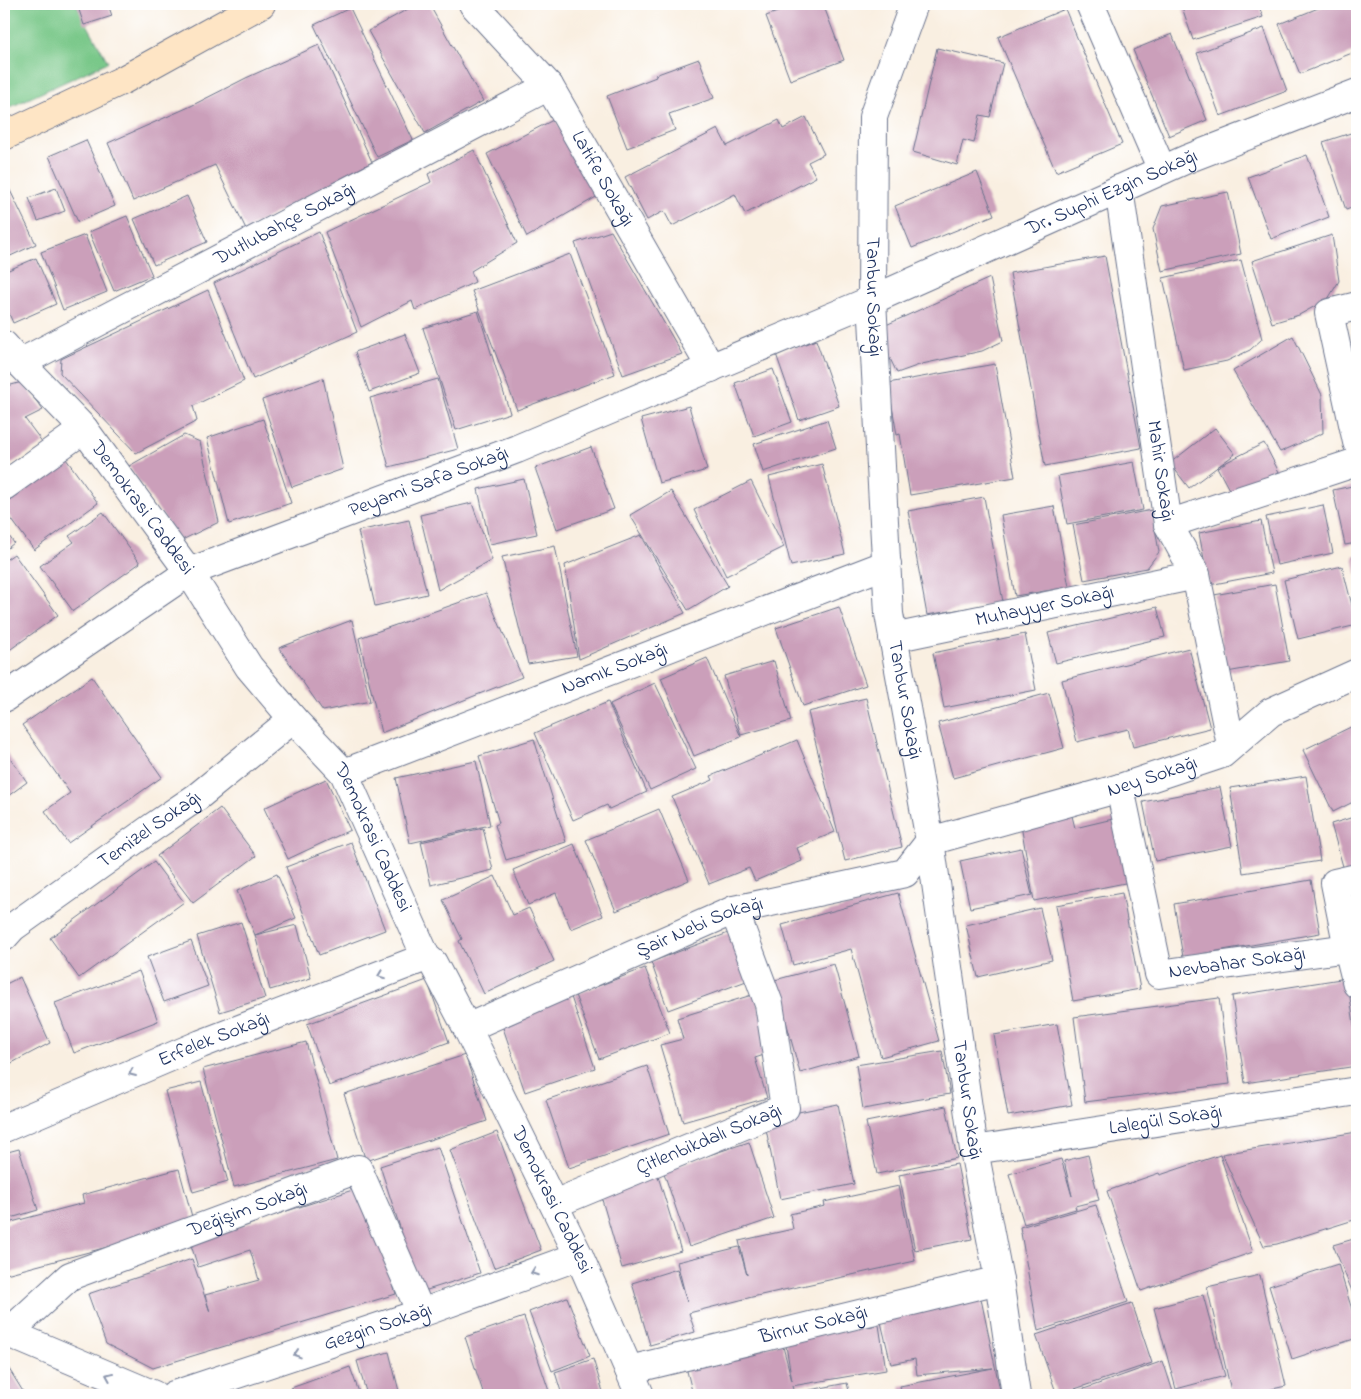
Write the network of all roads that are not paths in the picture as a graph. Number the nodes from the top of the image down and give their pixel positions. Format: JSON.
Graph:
{"nodes":[{"id":1,"x":261,"y":4,"type":"edge"},
{"id":2,"x":473,"y":4,"type":"edge"},
{"id":3,"x":914,"y":4,"type":"edge"},
{"id":4,"x":1090,"y":4,"type":"edge"},
{"id":5,"x":548,"y":86,"type":"junction"},
{"id":6,"x":1357,"y":93,"type":"edge"},
{"id":7,"x":4,"y":136,"type":"edge"},
{"id":8,"x":1162,"y":170,"type":"junction"},
{"id":9,"x":1119,"y":189,"type":"junction"},
{"id":10,"x":872,"y":300,"type":"junction"},
{"id":11,"x":1357,"y":306,"type":"edge"},
{"id":12,"x":12,"y":354,"type":"edge"},
{"id":13,"x":711,"y":368,"type":"junction"},
{"id":14,"x":84,"y":429,"type":"junction"},
{"id":15,"x":1357,"y":442,"type":"edge"},
{"id":16,"x":1357,"y":462,"type":"edge"},
{"id":17,"x":4,"y":486,"type":"edge"},
{"id":18,"x":1168,"y":524,"type":"junction"},
{"id":19,"x":887,"y":564,"type":"junction"},
{"id":20,"x":189,"y":572,"type":"junction"},
{"id":21,"x":1196,"y":576,"type":"junction"},
{"id":22,"x":893,"y":638,"type":"junction"},
{"id":23,"x":1357,"y":673,"type":"edge"},
{"id":24,"x":4,"y":698,"type":"edge"},
{"id":25,"x":293,"y":719,"type":"junction"},
{"id":26,"x":1231,"y":745,"type":"junction"},
{"id":27,"x":344,"y":773,"type":"junction"},
{"id":28,"x":1120,"y":788,"type":"junction"},
{"id":29,"x":930,"y":841,"type":"junction"},
{"id":30,"x":1357,"y":878,"type":"edge"},
{"id":31,"x":734,"y":910,"type":"junction"},
{"id":32,"x":4,"y":937,"type":"edge"},
{"id":33,"x":1348,"y":948,"type":"junction"},
{"id":34,"x":426,"y":957,"type":"junction"},
{"id":35,"x":1357,"y":984,"type":"edge"},
{"id":36,"x":467,"y":1028,"type":"junction"},
{"id":37,"x":1357,"y":1091,"type":"edge"},
{"id":38,"x":4,"y":1128,"type":"edge"},
{"id":39,"x":974,"y":1150,"type":"junction"},
{"id":40,"x":554,"y":1204,"type":"junction"},
{"id":41,"x":579,"y":1256,"type":"junction"},
{"id":42,"x":998,"y":1280,"type":"junction"},
{"id":43,"x":421,"y":1313,"type":"junction"},
{"id":44,"x":6,"y":1331,"type":"edge"},
{"id":45,"x":629,"y":1370,"type":"junction"},
{"id":46,"x":154,"y":1395,"type":"edge"},
{"id":47,"x":174,"y":1395,"type":"edge"},
{"id":48,"x":640,"y":1395,"type":"edge"},
{"id":49,"x":1016,"y":1395,"type":"edge"}],
"edges":[{"from":1,"to":7,"type":"street"},
{"from":2,"to":5,"type":"street","name":"Latife Sokağı"},
{"from":3,"to":10,"type":"street","name":"Tanbur Sokağı"},
{"from":4,"to":8,"type":"street"},
{"from":5,"to":12,"type":"street","name":"Dutlubahçe Sokağı"},
{"from":5,"to":13,"type":"street","name":"Latife Sokağı"},
{"from":6,"to":8,"type":"street","name":"Dr. Suphi Ezgin Sokağı"},
{"from":8,"to":9,"type":"street","name":"Dr. Suphi Ezgin Sokağı"},
{"from":9,"to":10,"type":"street","name":"Dr. Suphi Ezgin Sokağı"},
{"from":9,"to":18,"type":"street","name":"Mahir Sokağı"},
{"from":10,"to":13,"type":"street","name":"Peyami Safa Sokağı"},
{"from":10,"to":19,"type":"street","name":"Tanbur Sokağı"},
{"from":11,"to":15,"type":"street"},
{"from":12,"to":14,"type":"street","name":"Demokrasi Caddesi"},
{"from":13,"to":20,"type":"street","name":"Peyami Safa Sokağı"},
{"from":14,"to":17,"type":"street"},
{"from":14,"to":20,"type":"street","name":"Demokrasi Caddesi"},
{"from":16,"to":18,"type":"street"},
{"from":18,"to":21,"type":"street","name":"Mahir Sokağı"},
{"from":19,"to":22,"type":"street","name":"Tanbur Sokağı"},
{"from":19,"to":27,"type":"street","name":"Namık Sokağı"},
{"from":20,"to":24,"type":"street","name":"Peyami Safa Sokağı"},
{"from":20,"to":25,"type":"street","name":"Demokrasi Caddesi"},
{"from":21,"to":22,"type":"street","name":"Muhayyer Sokağı"},
{"from":21,"to":26,"type":"street","name":"Mahir Sokağı"},
{"from":22,"to":29,"type":"street","name":"Tanbur Sokağı"},
{"from":23,"to":26,"type":"street","name":"Ney Sokağı"},
{"from":25,"to":27,"type":"street","name":"Demokrasi Caddesi"},
{"from":25,"to":32,"type":"street","name":"Temizel Sokağı"},
{"from":26,"to":28,"type":"street","name":"Ney Sokağı"},
{"from":27,"to":34,"type":"street","name":"Demokrasi Caddesi"},
{"from":28,"to":29,"type":"street","name":"Ney Sokağı"},
{"from":28,"to":33,"type":"street","name":"Nevbahar Sokağı"},
{"from":29,"to":31,"type":"street","name":"Şair Nebi Sokağı"},
{"from":29,"to":39,"type":"street","name":"Tanbur Sokağı"},
{"from":30,"to":33,"type":"street"},
{"from":31,"to":36,"type":"street","name":"Şair Nebi Sokağı"},
{"from":31,"to":40,"type":"street","name":"Çitlenbikdalı Sokağı"},
{"from":33,"to":35,"type":"street"},
{"from":34,"to":36,"type":"street","name":"Demokrasi Caddesi"},
{"from":34,"to":38,"type":"street","name":"Erfelek Sokağı","one_way":true},
{"from":36,"to":40,"type":"street","name":"Demokrasi Caddesi"},
{"from":37,"to":39,"type":"street","name":"Lalegül Sokağı"},
{"from":39,"to":42,"type":"street","name":"Tanbur Sokağı"},
{"from":40,"to":41,"type":"street","name":"Demokrasi Caddesi"},
{"from":41,"to":43,"type":"street","name":"Gezgin Sokağı","one_way":true},
{"from":41,"to":45,"type":"street","name":"Demokrasi Caddesi"},
{"from":42,"to":45,"type":"street","name":"Birnur Sokağı"},
{"from":42,"to":49,"type":"street","name":"Tanbur Sokağı"},
{"from":43,"to":44,"type":"street","name":"Değişim Sokağı"},
{"from":43,"to":47,"type":"street","name":"Gezgin Sokağı","one_way":true},
{"from":46,"to":44,"type":"street","one_way":true},
{"from":45,"to":48,"type":"street","name":"Demokrasi Caddesi"}]}
